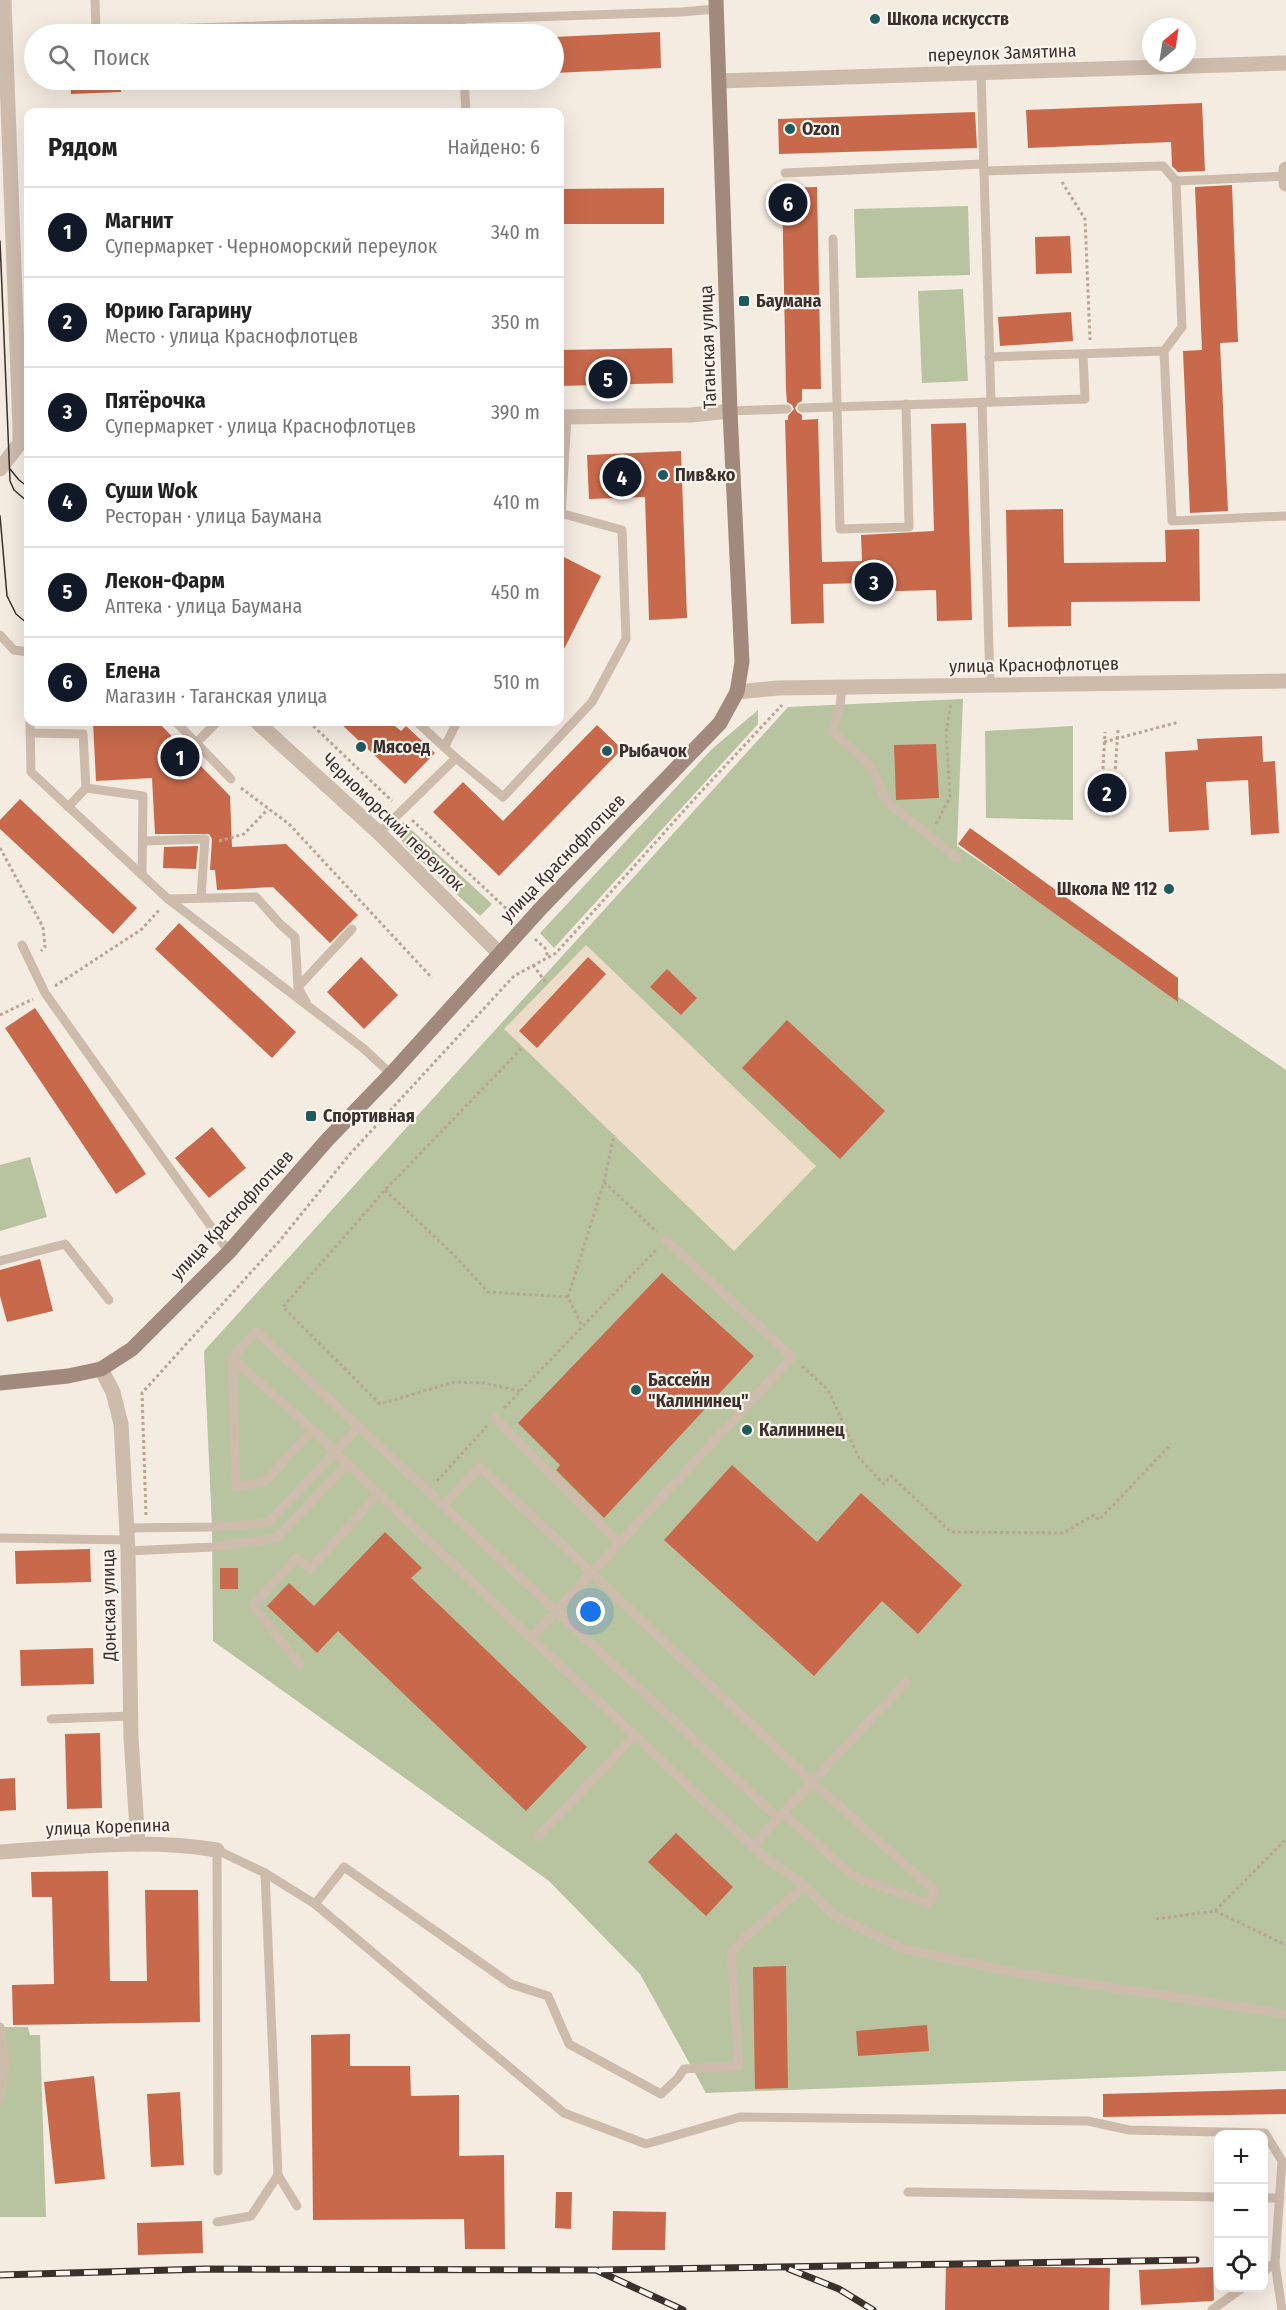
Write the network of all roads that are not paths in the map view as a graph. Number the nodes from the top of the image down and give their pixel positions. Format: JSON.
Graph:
{"nodes":[{"id":1,"x":4,"y":0,"type":"edge"},
{"id":2,"x":95,"y":0,"type":"edge"},
{"id":3,"x":716,"y":5,"type":"edge"},
{"id":4,"x":461,"y":20,"type":"junction"},
{"id":5,"x":96,"y":24,"type":"edge"},
{"id":6,"x":328,"y":24,"type":"edge"},
{"id":7,"x":461,"y":24,"type":"edge"},
{"id":8,"x":1286,"y":63,"type":"edge"},
{"id":9,"x":981,"y":73,"type":"junction"},
{"id":10,"x":720,"y":81,"type":"junction"},
{"id":11,"x":465,"y":90,"type":"edge"},
{"id":12,"x":466,"y":108,"type":"edge"},
{"id":13,"x":984,"y":168,"type":"junction"},
{"id":14,"x":1286,"y":169,"type":"edge"},
{"id":15,"x":785,"y":172,"type":"dead end"},
{"id":16,"x":1286,"y":176,"type":"edge"},
{"id":17,"x":1176,"y":181,"type":"junction"},
{"id":18,"x":1286,"y":184,"type":"edge"},
{"id":19,"x":834,"y":239,"type":"dead end"},
{"id":20,"x":23,"y":333,"type":"edge"},
{"id":21,"x":1164,"y":351,"type":"junction"},
{"id":22,"x":1087,"y":354,"type":"junction"},
{"id":23,"x":989,"y":357,"type":"junction"},
{"id":24,"x":986,"y":402,"type":"junction"},
{"id":25,"x":906,"y":404,"type":"junction"},
{"id":26,"x":837,"y":406,"type":"junction"},
{"id":27,"x":802,"y":408,"type":"dead end"},
{"id":28,"x":788,"y":409,"type":"dead end"},
{"id":29,"x":730,"y":411,"type":"junction"},
{"id":30,"x":564,"y":417,"type":"edge"},
{"id":31,"x":24,"y":429,"type":"edge"},
{"id":32,"x":0,"y":469,"type":"edge"},
{"id":33,"x":564,"y":515,"type":"edge"},
{"id":34,"x":1286,"y":516,"type":"edge"},
{"id":35,"x":0,"y":635,"type":"edge"},
{"id":36,"x":14,"y":650,"type":"junction"},
{"id":37,"x":0,"y":651,"type":"edge"},
{"id":38,"x":24,"y":651,"type":"edge"},
{"id":39,"x":1286,"y":681,"type":"edge"},
{"id":40,"x":990,"y":685,"type":"junction"},
{"id":41,"x":842,"y":687,"type":"junction"},
{"id":42,"x":737,"y":692,"type":"junction"},
{"id":43,"x":30,"y":726,"type":"edge"},
{"id":44,"x":180,"y":726,"type":"edge"},
{"id":45,"x":213,"y":726,"type":"edge"},
{"id":46,"x":261,"y":726,"type":"edge"},
{"id":47,"x":422,"y":726,"type":"edge"},
{"id":48,"x":455,"y":726,"type":"edge"},
{"id":49,"x":30,"y":733,"type":"junction"},
{"id":50,"x":197,"y":742,"type":"junction"},
{"id":51,"x":445,"y":746,"type":"junction"},
{"id":52,"x":456,"y":758,"type":"junction"},
{"id":53,"x":231,"y":779,"type":"dead end"},
{"id":54,"x":86,"y":788,"type":"junction"},
{"id":55,"x":68,"y":807,"type":"junction"},
{"id":56,"x":379,"y":833,"type":"junction"},
{"id":57,"x":144,"y":841,"type":"junction"},
{"id":58,"x":957,"y":858,"type":"dead end"},
{"id":59,"x":142,"y":875,"type":"junction"},
{"id":60,"x":201,"y":897,"type":"junction"},
{"id":61,"x":168,"y":899,"type":"junction"},
{"id":62,"x":352,"y":929,"type":"dead end"},
{"id":63,"x":22,"y":945,"type":"dead end"},
{"id":64,"x":499,"y":953,"type":"junction"},
{"id":65,"x":298,"y":987,"type":"junction"},
{"id":66,"x":308,"y":1006,"type":"junction"},
{"id":67,"x":391,"y":1074,"type":"junction"},
{"id":68,"x":666,"y":1240,"type":"road end"},
{"id":69,"x":229,"y":1252,"type":"junction"},
{"id":70,"x":0,"y":1261,"type":"edge"},
{"id":71,"x":109,"y":1300,"type":"dead end"},
{"id":72,"x":232,"y":1358,"type":"junction"},
{"id":73,"x":101,"y":1369,"type":"junction"},
{"id":74,"x":0,"y":1383,"type":"edge"},
{"id":75,"x":495,"y":1418,"type":"dead end"},
{"id":76,"x":359,"y":1427,"type":"junction"},
{"id":77,"x":313,"y":1430,"type":"junction"},
{"id":78,"x":335,"y":1451,"type":"junction"},
{"id":79,"x":347,"y":1464,"type":"junction"},
{"id":80,"x":378,"y":1494,"type":"junction"},
{"id":81,"x":444,"y":1505,"type":"junction"},
{"id":82,"x":0,"y":1538,"type":"edge"},
{"id":83,"x":128,"y":1540,"type":"junction"},
{"id":84,"x":618,"y":1542,"type":"junction"},
{"id":85,"x":592,"y":1571,"type":"junction"},
{"id":86,"x":557,"y":1610,"type":"junction"},
{"id":87,"x":531,"y":1638,"type":"junction"},
{"id":88,"x":300,"y":1665,"type":"dead end"},
{"id":89,"x":906,"y":1682,"type":"dead end"},
{"id":90,"x":131,"y":1716,"type":"junction"},
{"id":91,"x":51,"y":1719,"type":"dead end"},
{"id":92,"x":635,"y":1735,"type":"junction"},
{"id":93,"x":812,"y":1782,"type":"junction"},
{"id":94,"x":780,"y":1816,"type":"junction"},
{"id":95,"x":538,"y":1838,"type":"dead end"},
{"id":96,"x":138,"y":1844,"type":"junction"},
{"id":97,"x":752,"y":1846,"type":"junction"},
{"id":98,"x":217,"y":1850,"type":"junction"},
{"id":99,"x":0,"y":1852,"type":"edge"},
{"id":100,"x":265,"y":1873,"type":"junction"},
{"id":101,"x":805,"y":1886,"type":"junction"},
{"id":102,"x":315,"y":1904,"type":"junction"},
{"id":103,"x":1286,"y":2014,"type":"edge"},
{"id":104,"x":0,"y":2027,"type":"edge"},
{"id":105,"x":0,"y":2099,"type":"edge"},
{"id":106,"x":218,"y":2171,"type":"dead end"},
{"id":107,"x":278,"y":2175,"type":"junction"},
{"id":108,"x":908,"y":2192,"type":"dead end"},
{"id":109,"x":1214,"y":2197,"type":"edge"},
{"id":110,"x":1268,"y":2198,"type":"edge"},
{"id":111,"x":1280,"y":2198,"type":"junction"},
{"id":112,"x":297,"y":2206,"type":"dead end"},
{"id":113,"x":217,"y":2222,"type":"dead end"},
{"id":114,"x":1275,"y":2263,"type":"junction"},
{"id":115,"x":1268,"y":2268,"type":"edge"},
{"id":116,"x":1237,"y":2292,"type":"edge"},
{"id":117,"x":1212,"y":2310,"type":"edge"},
{"id":118,"x":1282,"y":2310,"type":"edge"}],
"edges":[{"from":1,"to":20,"type":"street"},
{"from":2,"to":5,"type":"lane"},
{"from":3,"to":4,"type":"lane"},
{"from":3,"to":10,"type":"main road","name":"Таганская улица"},
{"from":4,"to":6,"type":"lane"},
{"from":4,"to":7,"type":"lane"},
{"from":8,"to":9,"type":"street","name":"переулок Замятина"},
{"from":9,"to":10,"type":"street","name":"переулок Замятина"},
{"from":9,"to":13,"type":"lane"},
{"from":10,"to":29,"type":"main road","name":"Таганская улица"},
{"from":11,"to":12,"type":"lane"},
{"from":13,"to":15,"type":"lane"},
{"from":13,"to":17,"type":"lane"},
{"from":13,"to":23,"type":"lane"},
{"from":14,"to":16,"type":"street"},
{"from":16,"to":17,"type":"lane"},
{"from":16,"to":18,"type":"street"},
{"from":17,"to":21,"type":"lane"},
{"from":19,"to":26,"type":"lane"},
{"from":20,"to":31,"type":"street"},
{"from":21,"to":22,"type":"lane"},
{"from":21,"to":34,"type":"lane"},
{"from":22,"to":23,"type":"lane"},
{"from":22,"to":24,"type":"lane"},
{"from":23,"to":24,"type":"lane"},
{"from":24,"to":25,"type":"lane"},
{"from":24,"to":40,"type":"lane"},
{"from":25,"to":26,"type":"lane"},
{"from":25,"to":26,"type":"lane"},
{"from":26,"to":27,"type":"lane"},
{"from":28,"to":29,"type":"lane"},
{"from":29,"to":30,"type":"street"},
{"from":29,"to":42,"type":"main road","name":"Таганская улица"},
{"from":31,"to":32,"type":"street"},
{"from":33,"to":52,"type":"lane"},
{"from":35,"to":36,"type":"lane"},
{"from":36,"to":37,"type":"lane"},
{"from":36,"to":38,"type":"lane"},
{"from":39,"to":40,"type":"street","name":"улица Краснофлотцев"},
{"from":40,"to":41,"type":"street","name":"улица Краснофлотцев"},
{"from":41,"to":42,"type":"street","name":"улица Краснофлотцев"},
{"from":41,"to":58,"type":"lane"},
{"from":42,"to":64,"type":"main road","name":"улица Краснофлотцев"},
{"from":43,"to":49,"type":"lane"},
{"from":44,"to":50,"type":"lane"},
{"from":45,"to":50,"type":"lane"},
{"from":46,"to":56,"type":"street","name":"Черноморский переулок"},
{"from":47,"to":51,"type":"lane"},
{"from":48,"to":51,"type":"lane"},
{"from":49,"to":54,"type":"lane"},
{"from":49,"to":55,"type":"lane"},
{"from":50,"to":53,"type":"lane"},
{"from":51,"to":52,"type":"lane"},
{"from":52,"to":56,"type":"lane"},
{"from":54,"to":55,"type":"lane"},
{"from":54,"to":57,"type":"lane"},
{"from":55,"to":59,"type":"lane"},
{"from":56,"to":64,"type":"street","name":"Черноморский переулок"},
{"from":57,"to":59,"type":"lane"},
{"from":57,"to":60,"type":"lane"},
{"from":59,"to":61,"type":"lane"},
{"from":60,"to":61,"type":"lane"},
{"from":60,"to":65,"type":"lane"},
{"from":61,"to":66,"type":"lane"},
{"from":62,"to":65,"type":"lane"},
{"from":63,"to":69,"type":"lane"},
{"from":64,"to":67,"type":"main road","name":"улица Краснофлотцев"},
{"from":65,"to":66,"type":"lane"},
{"from":66,"to":67,"type":"lane"},
{"from":67,"to":69,"type":"main road","name":"улица Краснофлотцев"},
{"from":68,"to":84,"type":"lane"},
{"from":69,"to":73,"type":"main road","name":"улица Краснофлотцев"},
{"from":70,"to":71,"type":"lane"},
{"from":72,"to":76,"type":"lane"},
{"from":72,"to":77,"type":"lane"},
{"from":72,"to":77,"type":"lane"},
{"from":73,"to":74,"type":"main road","name":"улица Краснофлотцев"},
{"from":73,"to":83,"type":"street","name":"Донская улица"},
{"from":75,"to":84,"type":"lane"},
{"from":76,"to":78,"type":"lane"},
{"from":76,"to":81,"type":"lane"},
{"from":77,"to":78,"type":"lane"},
{"from":78,"to":79,"type":"lane"},
{"from":78,"to":83,"type":"lane"},
{"from":79,"to":80,"type":"lane"},
{"from":79,"to":83,"type":"lane"},
{"from":80,"to":87,"type":"lane"},
{"from":80,"to":88,"type":"lane"},
{"from":81,"to":85,"type":"lane"},
{"from":81,"to":86,"type":"lane"},
{"from":82,"to":83,"type":"lane"},
{"from":83,"to":90,"type":"street","name":"Донская улица"},
{"from":84,"to":85,"type":"lane"},
{"from":85,"to":86,"type":"lane"},
{"from":85,"to":93,"type":"lane"},
{"from":86,"to":87,"type":"lane"},
{"from":86,"to":94,"type":"lane"},
{"from":87,"to":92,"type":"lane"},
{"from":89,"to":93,"type":"lane"},
{"from":90,"to":91,"type":"lane"},
{"from":90,"to":96,"type":"street","name":"Донская улица"},
{"from":92,"to":95,"type":"lane"},
{"from":92,"to":97,"type":"lane"},
{"from":93,"to":94,"type":"lane"},
{"from":93,"to":94,"type":"lane"},
{"from":94,"to":97,"type":"lane"},
{"from":96,"to":98,"type":"street","name":"улица Корепина"},
{"from":96,"to":99,"type":"street","name":"улица Корепина"},
{"from":97,"to":101,"type":"lane"},
{"from":98,"to":100,"type":"lane"},
{"from":98,"to":106,"type":"lane"},
{"from":100,"to":102,"type":"lane"},
{"from":100,"to":107,"type":"lane"},
{"from":101,"to":102,"type":"lane"},
{"from":101,"to":103,"type":"lane"},
{"from":102,"to":111,"type":"lane"},
{"from":104,"to":105,"type":"lane"},
{"from":107,"to":112,"type":"lane"},
{"from":107,"to":113,"type":"lane"},
{"from":108,"to":109,"type":"lane"},
{"from":110,"to":111,"type":"lane"},
{"from":111,"to":114,"type":"lane"},
{"from":114,"to":115,"type":"lane"},
{"from":114,"to":118,"type":"lane"},
{"from":116,"to":117,"type":"lane"}]}
